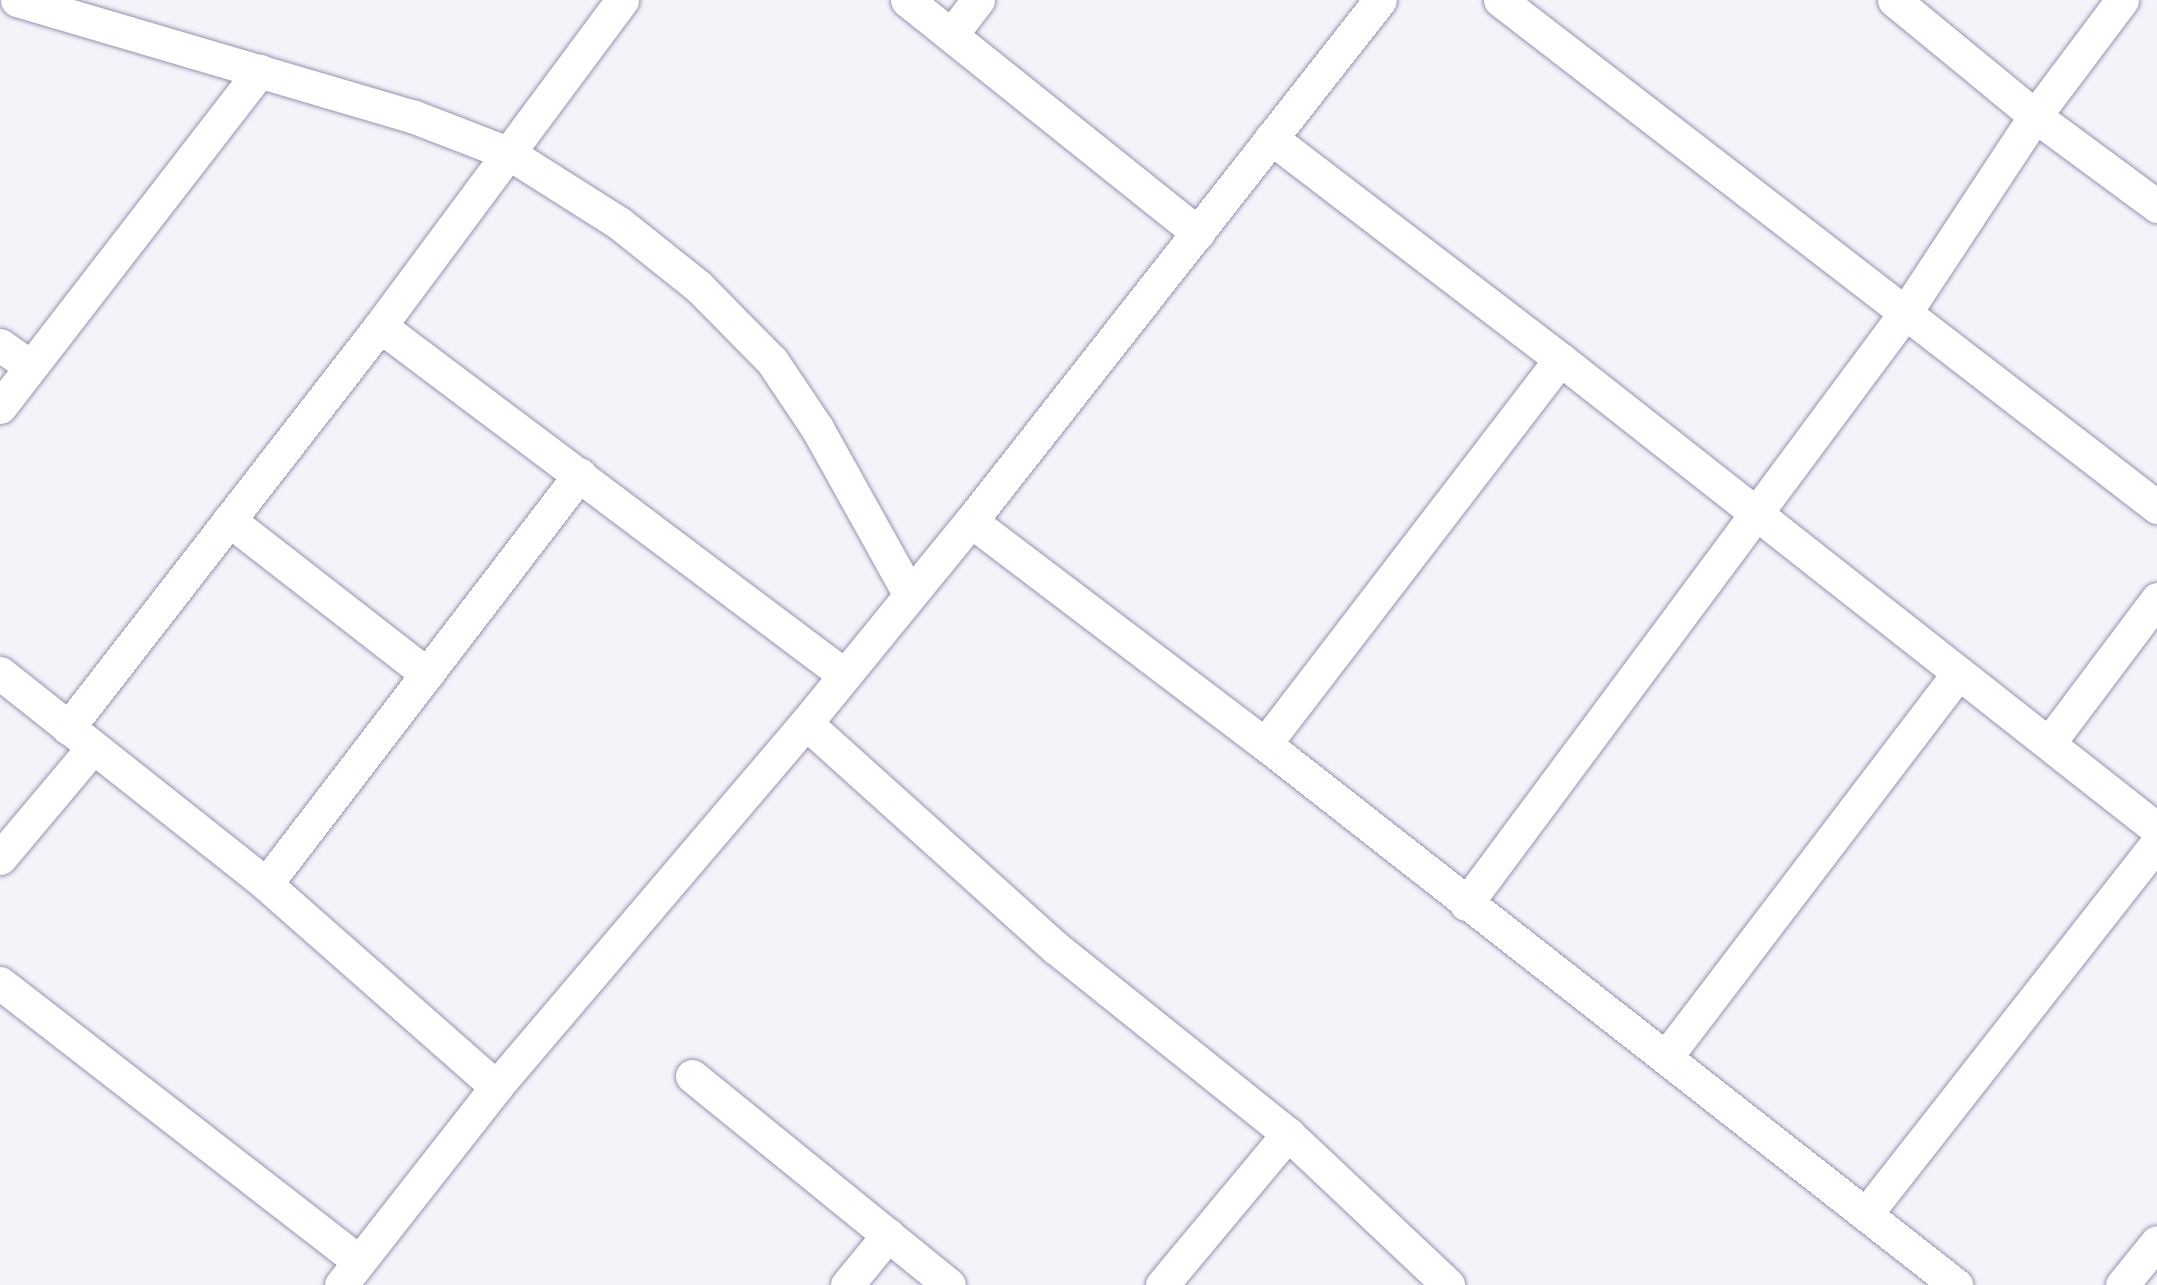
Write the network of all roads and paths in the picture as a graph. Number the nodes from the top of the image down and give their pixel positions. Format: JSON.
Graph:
{"nodes":[{"id":1,"x":18,"y":0,"type":"edge"},
{"id":2,"x":622,"y":0,"type":"edge"},
{"id":3,"x":907,"y":0,"type":"edge"},
{"id":4,"x":978,"y":0,"type":"edge"},
{"id":5,"x":1380,"y":0,"type":"edge"},
{"id":6,"x":1500,"y":0,"type":"edge"},
{"id":7,"x":1894,"y":0,"type":"edge"},
{"id":8,"x":2122,"y":0,"type":"edge"},
{"id":9,"x":952,"y":34,"type":"junction"},
{"id":10,"x":260,"y":71,"type":"junction"},
{"id":11,"x":2035,"y":116,"type":"junction"},
{"id":12,"x":1271,"y":138,"type":"junction"},
{"id":13,"x":510,"y":154,"type":"junction"},
{"id":14,"x":2157,"y":206,"type":"edge"},
{"id":15,"x":1198,"y":233,"type":"junction"},
{"id":16,"x":1905,"y":314,"type":"junction"},
{"id":17,"x":380,"y":326,"type":"junction"},
{"id":18,"x":0,"y":345,"type":"edge"},
{"id":19,"x":1560,"y":359,"type":"junction"},
{"id":20,"x":30,"y":366,"type":"junction"},
{"id":21,"x":0,"y":407,"type":"edge"},
{"id":22,"x":580,"y":474,"type":"junction"},
{"id":23,"x":2157,"y":507,"type":"edge"},
{"id":24,"x":1759,"y":515,"type":"junction"},
{"id":25,"x":229,"y":520,"type":"junction"},
{"id":26,"x":971,"y":521,"type":"junction"},
{"id":27,"x":909,"y":593,"type":"junction"},
{"id":28,"x":2157,"y":599,"type":"edge"},
{"id":29,"x":0,"y":673,"type":"edge"},
{"id":30,"x":1959,"y":673,"type":"junction"},
{"id":31,"x":427,"y":674,"type":"junction"},
{"id":32,"x":843,"y":674,"type":"junction"},
{"id":33,"x":806,"y":723,"type":"junction"},
{"id":34,"x":80,"y":737,"type":"junction"},
{"id":35,"x":2049,"y":743,"type":"junction"},
{"id":36,"x":1265,"y":744,"type":"junction"},
{"id":37,"x":2157,"y":829,"type":"edge"},
{"id":38,"x":2157,"y":843,"type":"edge"},
{"id":39,"x":0,"y":858,"type":"edge"},
{"id":40,"x":266,"y":884,"type":"junction"},
{"id":41,"x":1466,"y":904,"type":"junction"},
{"id":42,"x":0,"y":983,"type":"edge"},
{"id":43,"x":1666,"y":1057,"type":"junction"},
{"id":44,"x":692,"y":1076,"type":"dead end"},
{"id":45,"x":496,"y":1087,"type":"junction"},
{"id":46,"x":1288,"y":1134,"type":"junction"},
{"id":47,"x":1866,"y":1214,"type":"junction"},
{"id":48,"x":888,"y":1234,"type":"junction"},
{"id":49,"x":2157,"y":1242,"type":"edge"},
{"id":50,"x":350,"y":1273,"type":"edge"},
{"id":51,"x":848,"y":1285,"type":"edge"},
{"id":52,"x":949,"y":1285,"type":"edge"},
{"id":53,"x":1162,"y":1285,"type":"edge"},
{"id":54,"x":1448,"y":1285,"type":"edge"},
{"id":55,"x":1956,"y":1285,"type":"edge"},
{"id":56,"x":2122,"y":1285,"type":"edge"}],
"edges":[{"from":1,"to":10,"type":"street"},
{"from":2,"to":13,"type":"street"},
{"from":3,"to":9,"type":"street"},
{"from":4,"to":9,"type":"street"},
{"from":5,"to":12,"type":"street"},
{"from":6,"to":16,"type":"street"},
{"from":7,"to":11,"type":"street"},
{"from":8,"to":11,"type":"street"},
{"from":9,"to":15,"type":"street"},
{"from":10,"to":13,"type":"street"},
{"from":10,"to":20,"type":"street"},
{"from":11,"to":14,"type":"street"},
{"from":11,"to":16,"type":"street"},
{"from":12,"to":15,"type":"street"},
{"from":12,"to":19,"type":"street"},
{"from":13,"to":17,"type":"street"},
{"from":13,"to":27,"type":"street"},
{"from":15,"to":26,"type":"street"},
{"from":16,"to":23,"type":"street"},
{"from":16,"to":24,"type":"street"},
{"from":17,"to":22,"type":"street"},
{"from":17,"to":25,"type":"street"},
{"from":18,"to":20,"type":"street"},
{"from":19,"to":24,"type":"street"},
{"from":19,"to":36,"type":"street"},
{"from":20,"to":21,"type":"street"},
{"from":22,"to":31,"type":"street"},
{"from":22,"to":32,"type":"street"},
{"from":24,"to":30,"type":"street"},
{"from":24,"to":41,"type":"street"},
{"from":25,"to":31,"type":"street"},
{"from":25,"to":34,"type":"street"},
{"from":26,"to":27,"type":"street"},
{"from":26,"to":36,"type":"street"},
{"from":27,"to":32,"type":"street"},
{"from":28,"to":35,"type":"street"},
{"from":29,"to":34,"type":"street"},
{"from":30,"to":35,"type":"street"},
{"from":30,"to":43,"type":"street"},
{"from":31,"to":40,"type":"street"},
{"from":32,"to":33,"type":"street"},
{"from":33,"to":45,"type":"street"},
{"from":33,"to":46,"type":"street"},
{"from":34,"to":39,"type":"street"},
{"from":34,"to":40,"type":"street"},
{"from":35,"to":37,"type":"street"},
{"from":36,"to":41,"type":"street"},
{"from":38,"to":47,"type":"street"},
{"from":40,"to":45,"type":"street"},
{"from":41,"to":43,"type":"street"},
{"from":42,"to":50,"type":"street"},
{"from":43,"to":47,"type":"street"},
{"from":44,"to":48,"type":"street"},
{"from":45,"to":50,"type":"street"},
{"from":46,"to":53,"type":"street"},
{"from":46,"to":54,"type":"street"},
{"from":47,"to":55,"type":"street"},
{"from":48,"to":51,"type":"street"},
{"from":48,"to":52,"type":"street"},
{"from":49,"to":56,"type":"street"}]}
